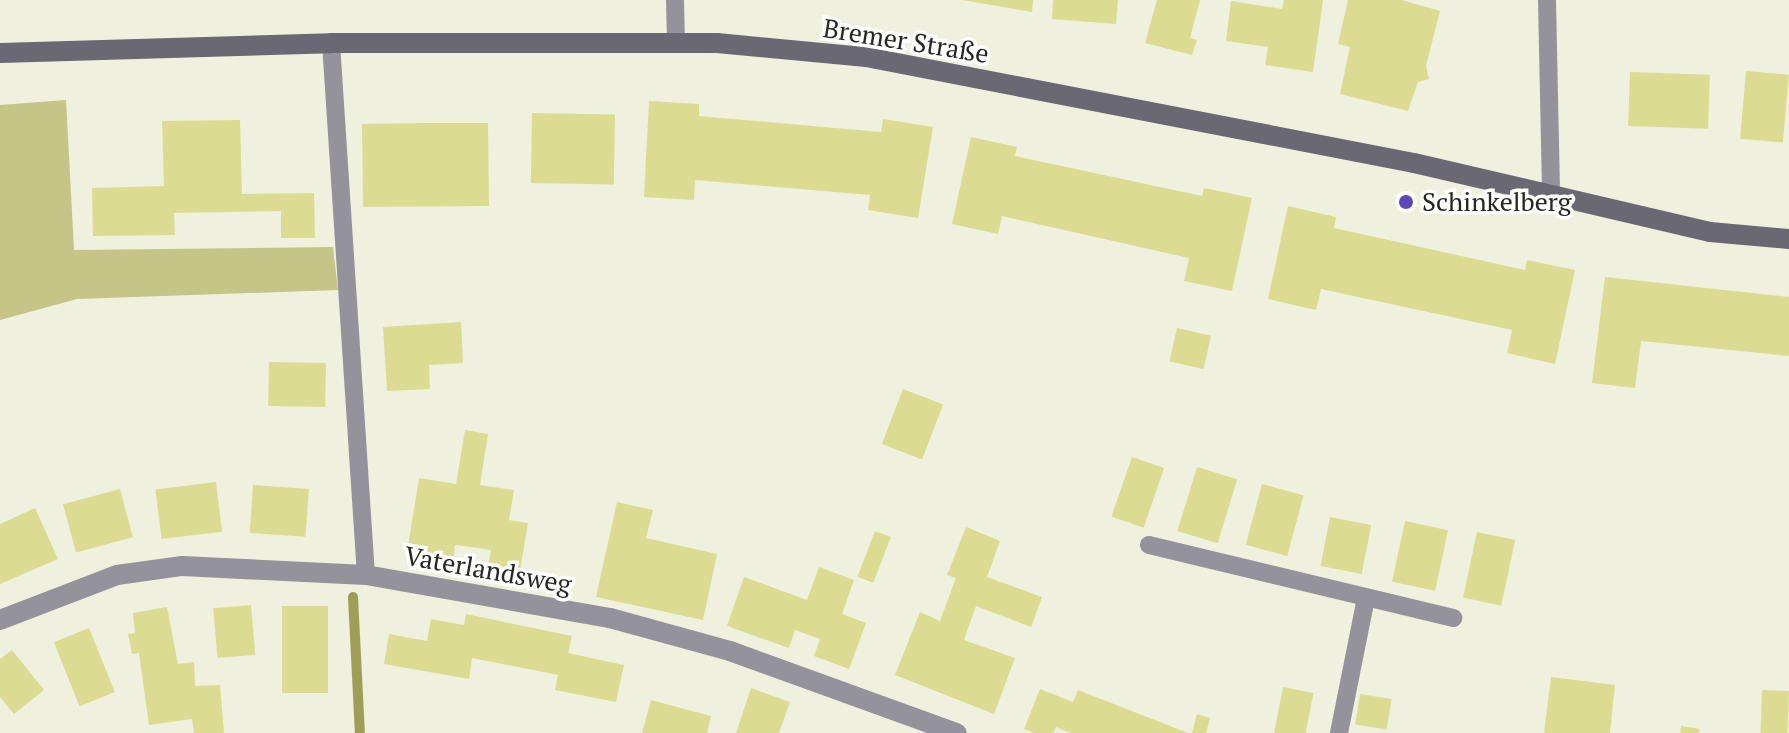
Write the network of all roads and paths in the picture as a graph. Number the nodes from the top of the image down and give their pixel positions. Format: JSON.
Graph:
{"nodes":[{"id":1,"x":675,"y":0,"type":"edge"},
{"id":2,"x":1547,"y":0,"type":"edge"},
{"id":3,"x":331,"y":43,"type":"junction"},
{"id":4,"x":676,"y":44,"type":"junction"},
{"id":5,"x":0,"y":53,"type":"edge"},
{"id":6,"x":1551,"y":195,"type":"junction"},
{"id":7,"x":1789,"y":239,"type":"edge"},
{"id":8,"x":1149,"y":545,"type":"dead end"},
{"id":9,"x":366,"y":575,"type":"junction"},
{"id":10,"x":1366,"y":598,"type":"junction"},
{"id":11,"x":1453,"y":618,"type":"dead end"},
{"id":12,"x":0,"y":620,"type":"edge"},
{"id":13,"x":957,"y":733,"type":"edge"},
{"id":14,"x":1339,"y":733,"type":"edge"}],
"edges":[{"from":1,"to":4,"type":"lane"},
{"from":2,"to":6,"type":"lane"},
{"from":3,"to":4,"type":"main road","name":"Bremer Straße"},
{"from":3,"to":5,"type":"main road","name":"Bremer Straße"},
{"from":3,"to":9,"type":"lane"},
{"from":4,"to":6,"type":"main road","name":"Bremer Straße"},
{"from":6,"to":7,"type":"main road","name":"Bremer Straße"},
{"from":8,"to":10,"type":"lane"},
{"from":9,"to":12,"type":"street","name":"Vaterlandsweg"},
{"from":9,"to":13,"type":"street","name":"Vaterlandsweg"},
{"from":10,"to":11,"type":"lane"},
{"from":10,"to":14,"type":"lane"}]}
